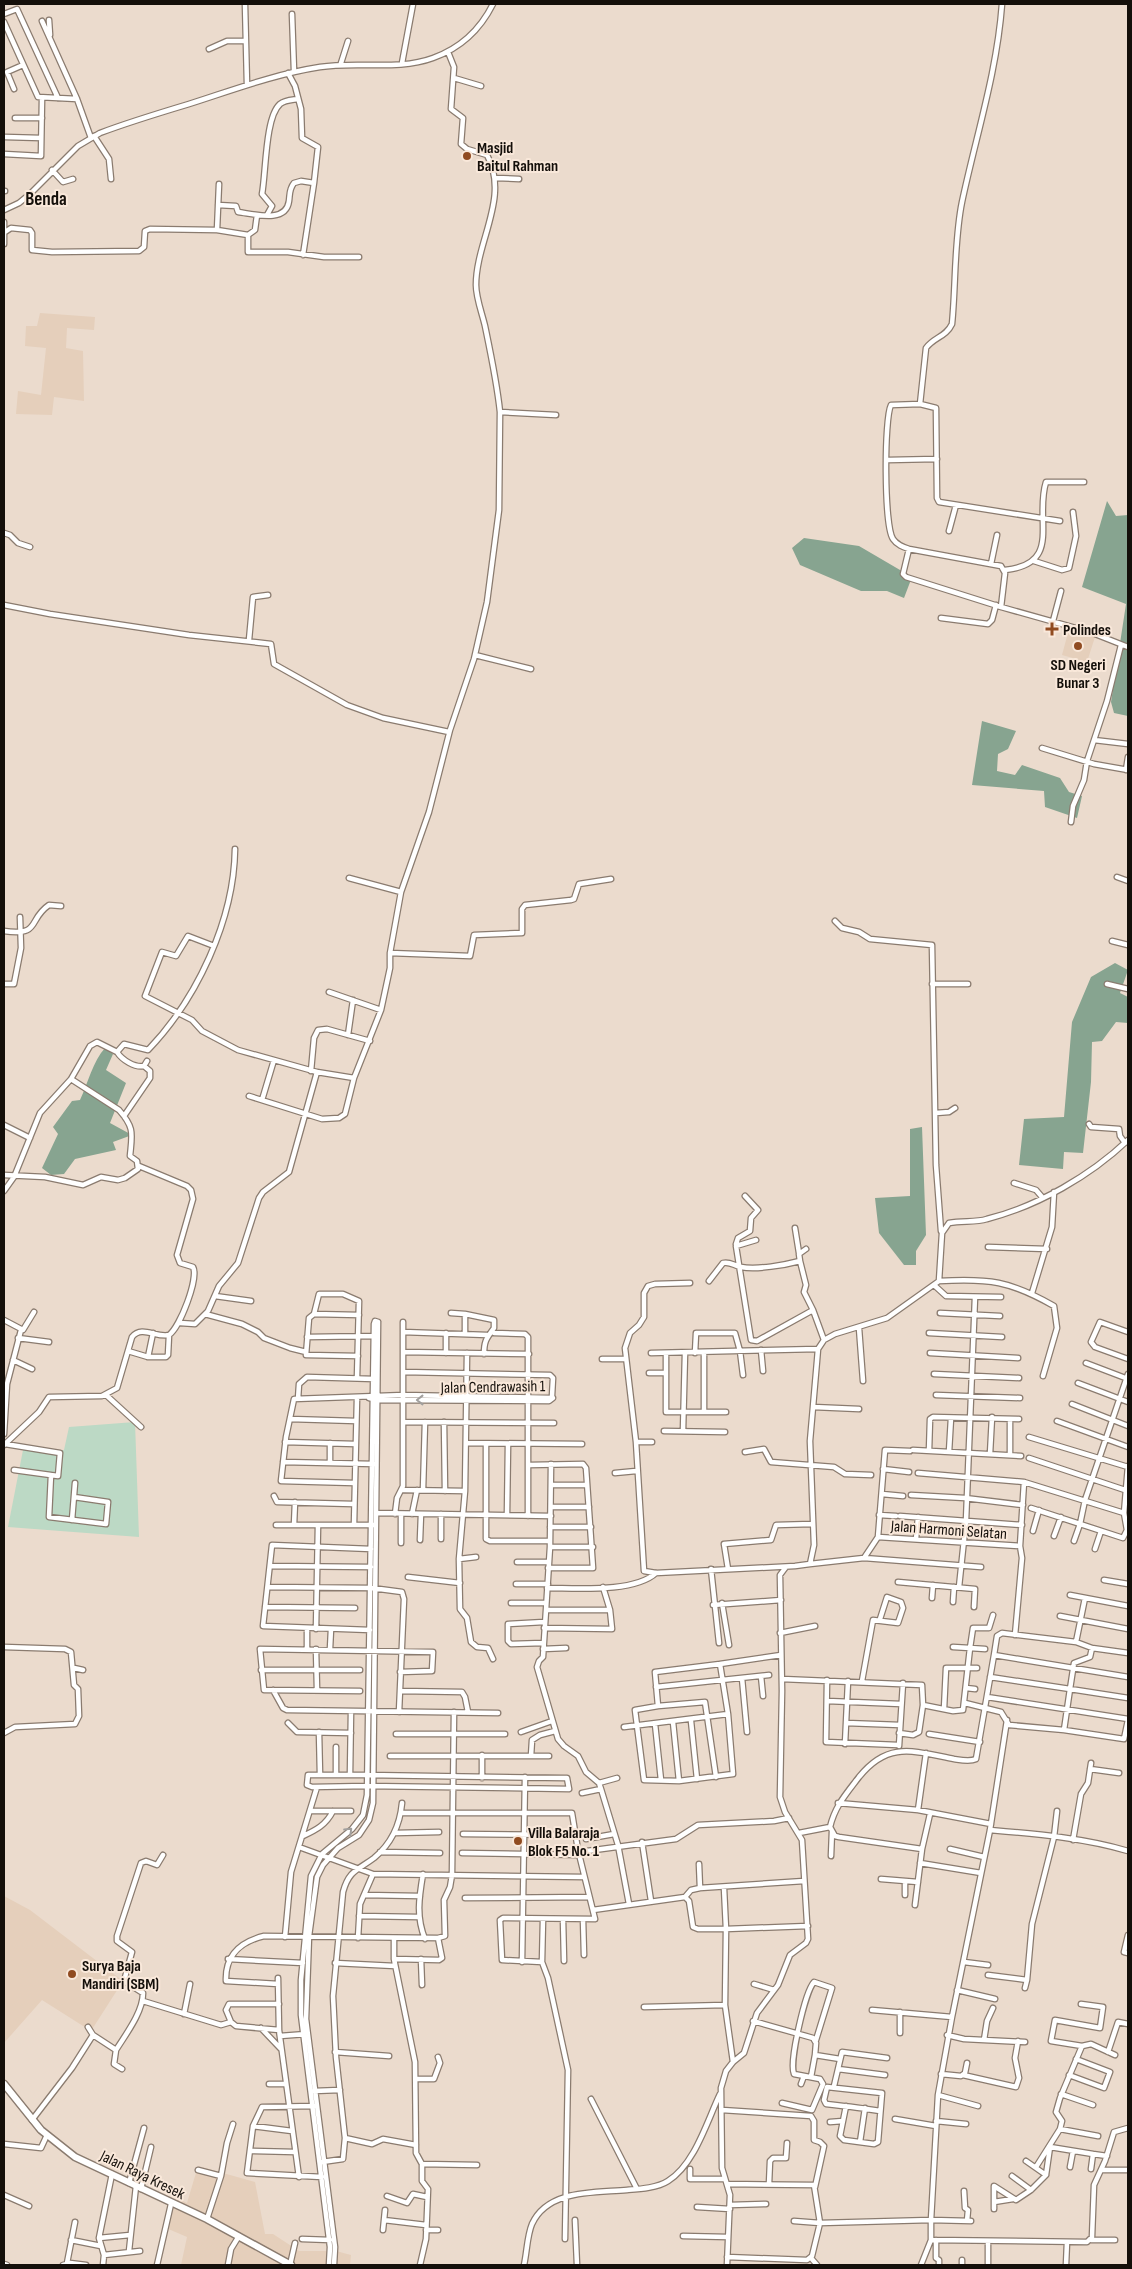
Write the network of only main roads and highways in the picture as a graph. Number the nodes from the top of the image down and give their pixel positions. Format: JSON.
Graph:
{"nodes":[{"id":1,"x":4,"y":2084,"type":"edge"},
{"id":2,"x":290,"y":2265,"type":"edge"}],
"edges":[{"from":1,"to":2,"type":"main road","name":"Jalan Raya Kresek"}]}
